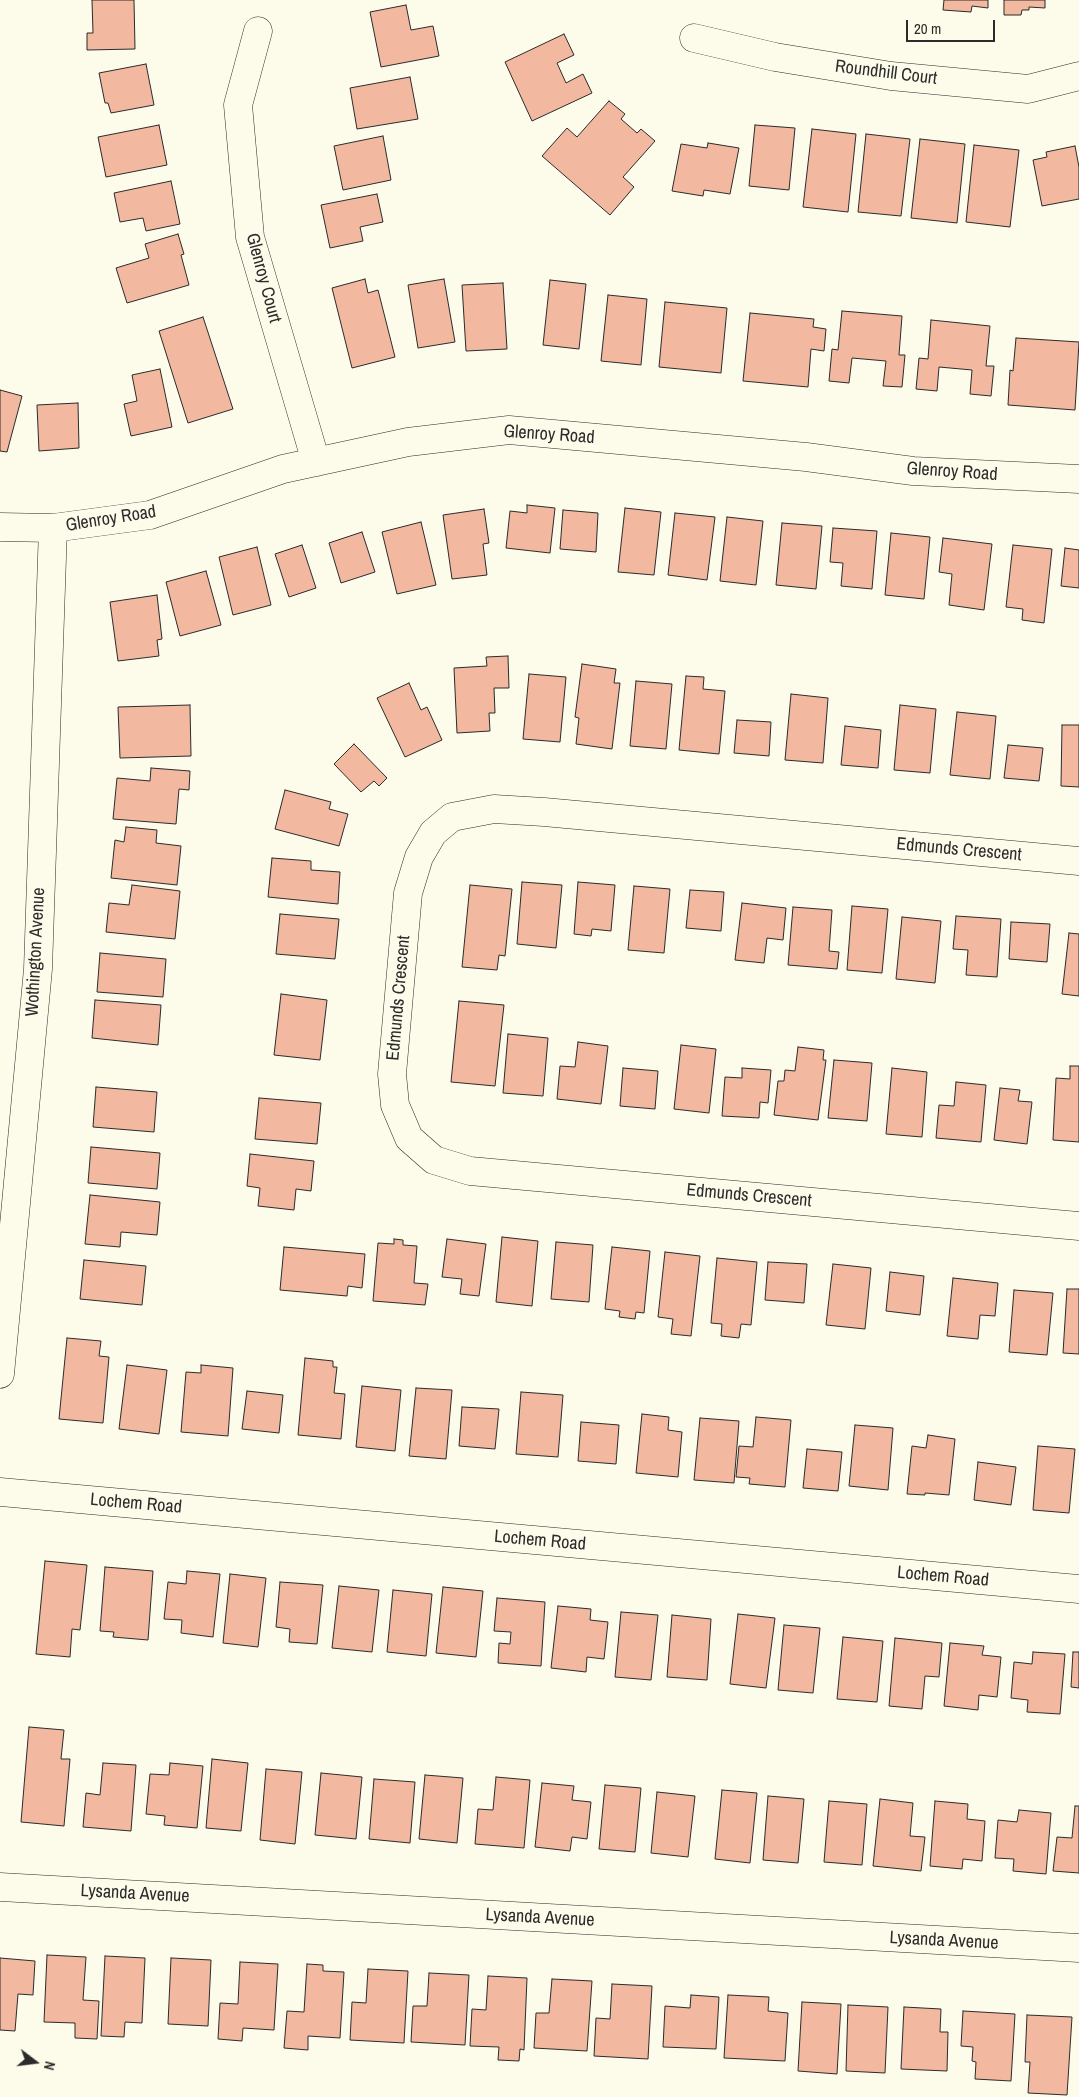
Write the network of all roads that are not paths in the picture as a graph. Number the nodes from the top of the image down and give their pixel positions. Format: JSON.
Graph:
{"nodes":[{"id":1,"x":258,"y":31,"type":"dead end"},
{"id":2,"x":694,"y":38,"type":"dead end"},
{"id":3,"x":1079,"y":76,"type":"edge"},
{"id":4,"x":316,"y":462,"type":"junction"},
{"id":5,"x":1079,"y":479,"type":"edge"},
{"id":6,"x":0,"y":527,"type":"edge"},
{"id":7,"x":54,"y":528,"type":"junction"},
{"id":8,"x":1079,"y":861,"type":"edge"},
{"id":9,"x":1079,"y":1226,"type":"edge"},
{"id":10,"x":0,"y":1374,"type":"edge"},
{"id":11,"x":0,"y":1492,"type":"edge"},
{"id":12,"x":1079,"y":1589,"type":"edge"},
{"id":13,"x":0,"y":1887,"type":"edge"},
{"id":14,"x":1079,"y":1948,"type":"edge"}],
"edges":[{"from":1,"to":4,"type":"street","name":"Glenroy Court"},
{"from":2,"to":3,"type":"street","name":"Roundhill Court"},
{"from":4,"to":5,"type":"street","name":"Glenroy Road"},
{"from":4,"to":7,"type":"street","name":"Glenroy Road"},
{"from":6,"to":7,"type":"street","name":"Glenroy Road"},
{"from":7,"to":10,"type":"street","name":"Wothington Avenue"},
{"from":8,"to":9,"type":"street","name":"Edmunds Crescent"},
{"from":11,"to":12,"type":"street","name":"Lochem Road"},
{"from":13,"to":14,"type":"street","name":"Lysanda Avenue"}]}
